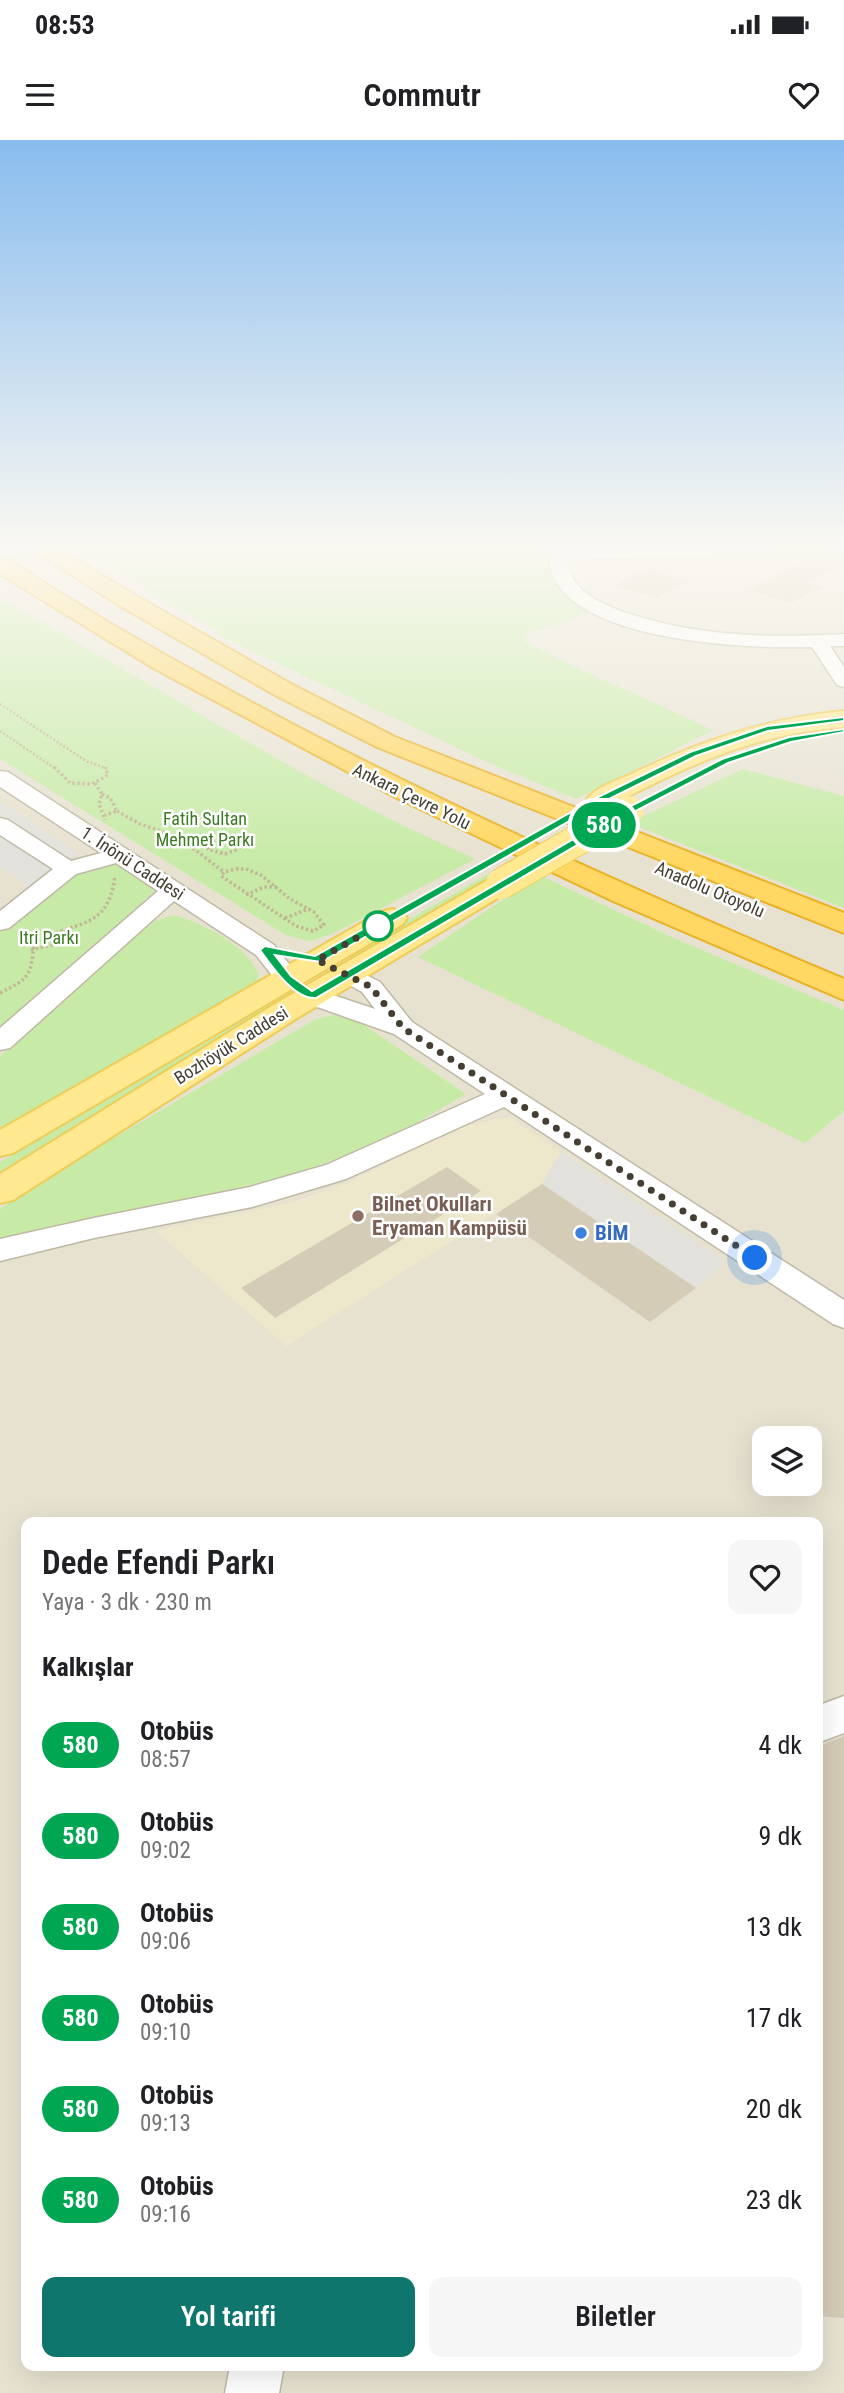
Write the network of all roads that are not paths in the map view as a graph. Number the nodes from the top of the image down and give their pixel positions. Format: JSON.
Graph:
{"nodes":[{"id":1,"x":129,"y":653,"type":"edge"},
{"id":2,"x":147,"y":653,"type":"edge"},
{"id":3,"x":219,"y":653,"type":"edge"},
{"id":4,"x":825,"y":653,"type":"edge"},
{"id":5,"x":191,"y":680,"type":"junction"},
{"id":6,"x":844,"y":681,"type":"edge"},
{"id":7,"x":844,"y":719,"type":"edge"},
{"id":8,"x":844,"y":732,"type":"edge"},
{"id":9,"x":386,"y":742,"type":"junction"},
{"id":10,"x":0,"y":778,"type":"edge"},
{"id":11,"x":0,"y":825,"type":"edge"},
{"id":12,"x":125,"y":858,"type":"junction"},
{"id":13,"x":68,"y":869,"type":"junction"},
{"id":14,"x":488,"y":877,"type":"junction"},
{"id":15,"x":174,"y":888,"type":"junction"},
{"id":16,"x":0,"y":923,"type":"edge"},
{"id":17,"x":844,"y":924,"type":"edge"},
{"id":18,"x":844,"y":945,"type":"edge"},
{"id":19,"x":265,"y":950,"type":"junction"},
{"id":20,"x":317,"y":960,"type":"junction"},
{"id":21,"x":348,"y":974,"type":"junction"},
{"id":22,"x":299,"y":987,"type":"junction"},
{"id":23,"x":844,"y":990,"type":"edge"},
{"id":24,"x":403,"y":1028,"type":"junction"},
{"id":25,"x":0,"y":1042,"type":"edge"},
{"id":26,"x":506,"y":1095,"type":"junction"},
{"id":27,"x":0,"y":1145,"type":"edge"},
{"id":28,"x":0,"y":1192,"type":"edge"},
{"id":29,"x":0,"y":1250,"type":"edge"},
{"id":30,"x":844,"y":1316,"type":"edge"},
{"id":31,"x":844,"y":1714,"type":"edge"},
{"id":32,"x":823,"y":1723,"type":"edge"},
{"id":33,"x":256,"y":2371,"type":"edge"},
{"id":34,"x":252,"y":2393,"type":"edge"}],
"edges":[{"from":1,"to":5,"type":"highway"},
{"from":2,"to":5,"type":"highway","name":"Ankara Çevre Yolu"},
{"from":3,"to":9,"type":"highway","name":"Ankara Çevre Yolu"},
{"from":4,"to":6,"type":"street"},
{"from":5,"to":23,"type":"highway","name":"Ankara Çevre Yolu"},
{"from":7,"to":14,"type":"main road","name":"Bozhöyük Caddesi"},
{"from":8,"to":14,"type":"main road","name":"Bozhöyük Caddesi","bridge":true},
{"from":9,"to":17,"type":"highway","name":"Ankara Çevre Yolu"},
{"from":9,"to":18,"type":"highway","name":"Anadolu Otoyolu"},
{"from":10,"to":12,"type":"street","name":"1. İnönü Caddesi"},
{"from":11,"to":13,"type":"street"},
{"from":12,"to":13,"type":"street"},
{"from":12,"to":15,"type":"street","name":"1. İnönü Caddesi"},
{"from":13,"to":16,"type":"street"},
{"from":14,"to":20,"type":"main road","name":"Bozhöyük Caddesi"},
{"from":14,"to":21,"type":"main road","name":"Bozhöyük Caddesi"},
{"from":15,"to":19,"type":"street","name":"1. İnönü Caddesi"},
{"from":15,"to":25,"type":"street"},
{"from":19,"to":20,"type":"street","name":"1. İnönü Caddesi"},
{"from":19,"to":22,"type":"street","name":"1. İnönü Caddesi"},
{"from":20,"to":21,"type":"main road"},
{"from":20,"to":22,"type":"main road","name":"Bozhöyük Caddesi"},
{"from":21,"to":22,"type":"main road","name":"Bozhöyük Caddesi"},
{"from":21,"to":24,"type":"street"},
{"from":22,"to":24,"type":"street"},
{"from":22,"to":27,"type":"main road","name":"Bozhöyük Caddesi"},
{"from":22,"to":28,"type":"main road","name":"Bozhöyük Caddesi"},
{"from":24,"to":26,"type":"street"},
{"from":26,"to":29,"type":"street"},
{"from":26,"to":30,"type":"street"},
{"from":31,"to":32,"type":"street"},
{"from":33,"to":34,"type":"street"}]}
